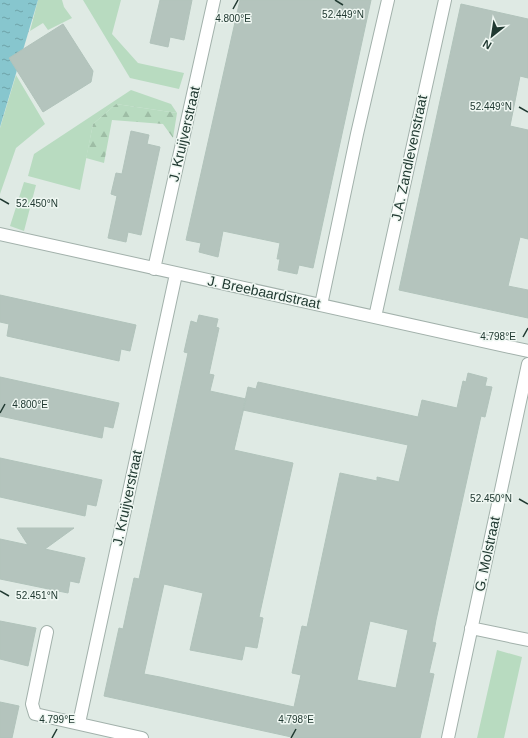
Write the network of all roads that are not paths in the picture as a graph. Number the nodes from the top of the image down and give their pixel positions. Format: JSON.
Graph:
{"nodes":[{"id":1,"x":214,"y":0,"type":"edge"},
{"id":2,"x":388,"y":0,"type":"edge"},
{"id":3,"x":445,"y":0,"type":"edge"},
{"id":4,"x":0,"y":234,"type":"edge"},
{"id":5,"x":154,"y":269,"type":"junction"},
{"id":6,"x":176,"y":274,"type":"junction"},
{"id":7,"x":321,"y":305,"type":"junction"},
{"id":8,"x":375,"y":316,"type":"junction"},
{"id":9,"x":528,"y":351,"type":"edge"},
{"id":10,"x":528,"y":364,"type":"edge"},
{"id":11,"x":471,"y":628,"type":"junction"},
{"id":12,"x":47,"y":632,"type":"dead end"},
{"id":13,"x":528,"y":640,"type":"edge"},
{"id":14,"x":79,"y":723,"type":"junction"},
{"id":15,"x":142,"y":738,"type":"edge"},
{"id":16,"x":448,"y":738,"type":"edge"}],
"edges":[{"from":1,"to":5,"type":"street","name":"J. Kruijverstraat"},
{"from":2,"to":7,"type":"street"},
{"from":3,"to":8,"type":"street","name":"J.A. Zandlevenstraat"},
{"from":4,"to":5,"type":"street","name":"J. Breebaardstraat"},
{"from":5,"to":6,"type":"street","name":"J. Breebaardstraat"},
{"from":6,"to":7,"type":"street","name":"J. Breebaardstraat"},
{"from":6,"to":14,"type":"street","name":"J. Kruijverstraat"},
{"from":7,"to":8,"type":"street","name":"J. Breebaardstraat"},
{"from":8,"to":9,"type":"street","name":"J. Breebaardstraat"},
{"from":10,"to":11,"type":"street","name":"G. Molstraat"},
{"from":11,"to":13,"type":"street"},
{"from":11,"to":16,"type":"street","name":"G. Molstraat"},
{"from":12,"to":14,"type":"street"},
{"from":14,"to":15,"type":"street"}]}
